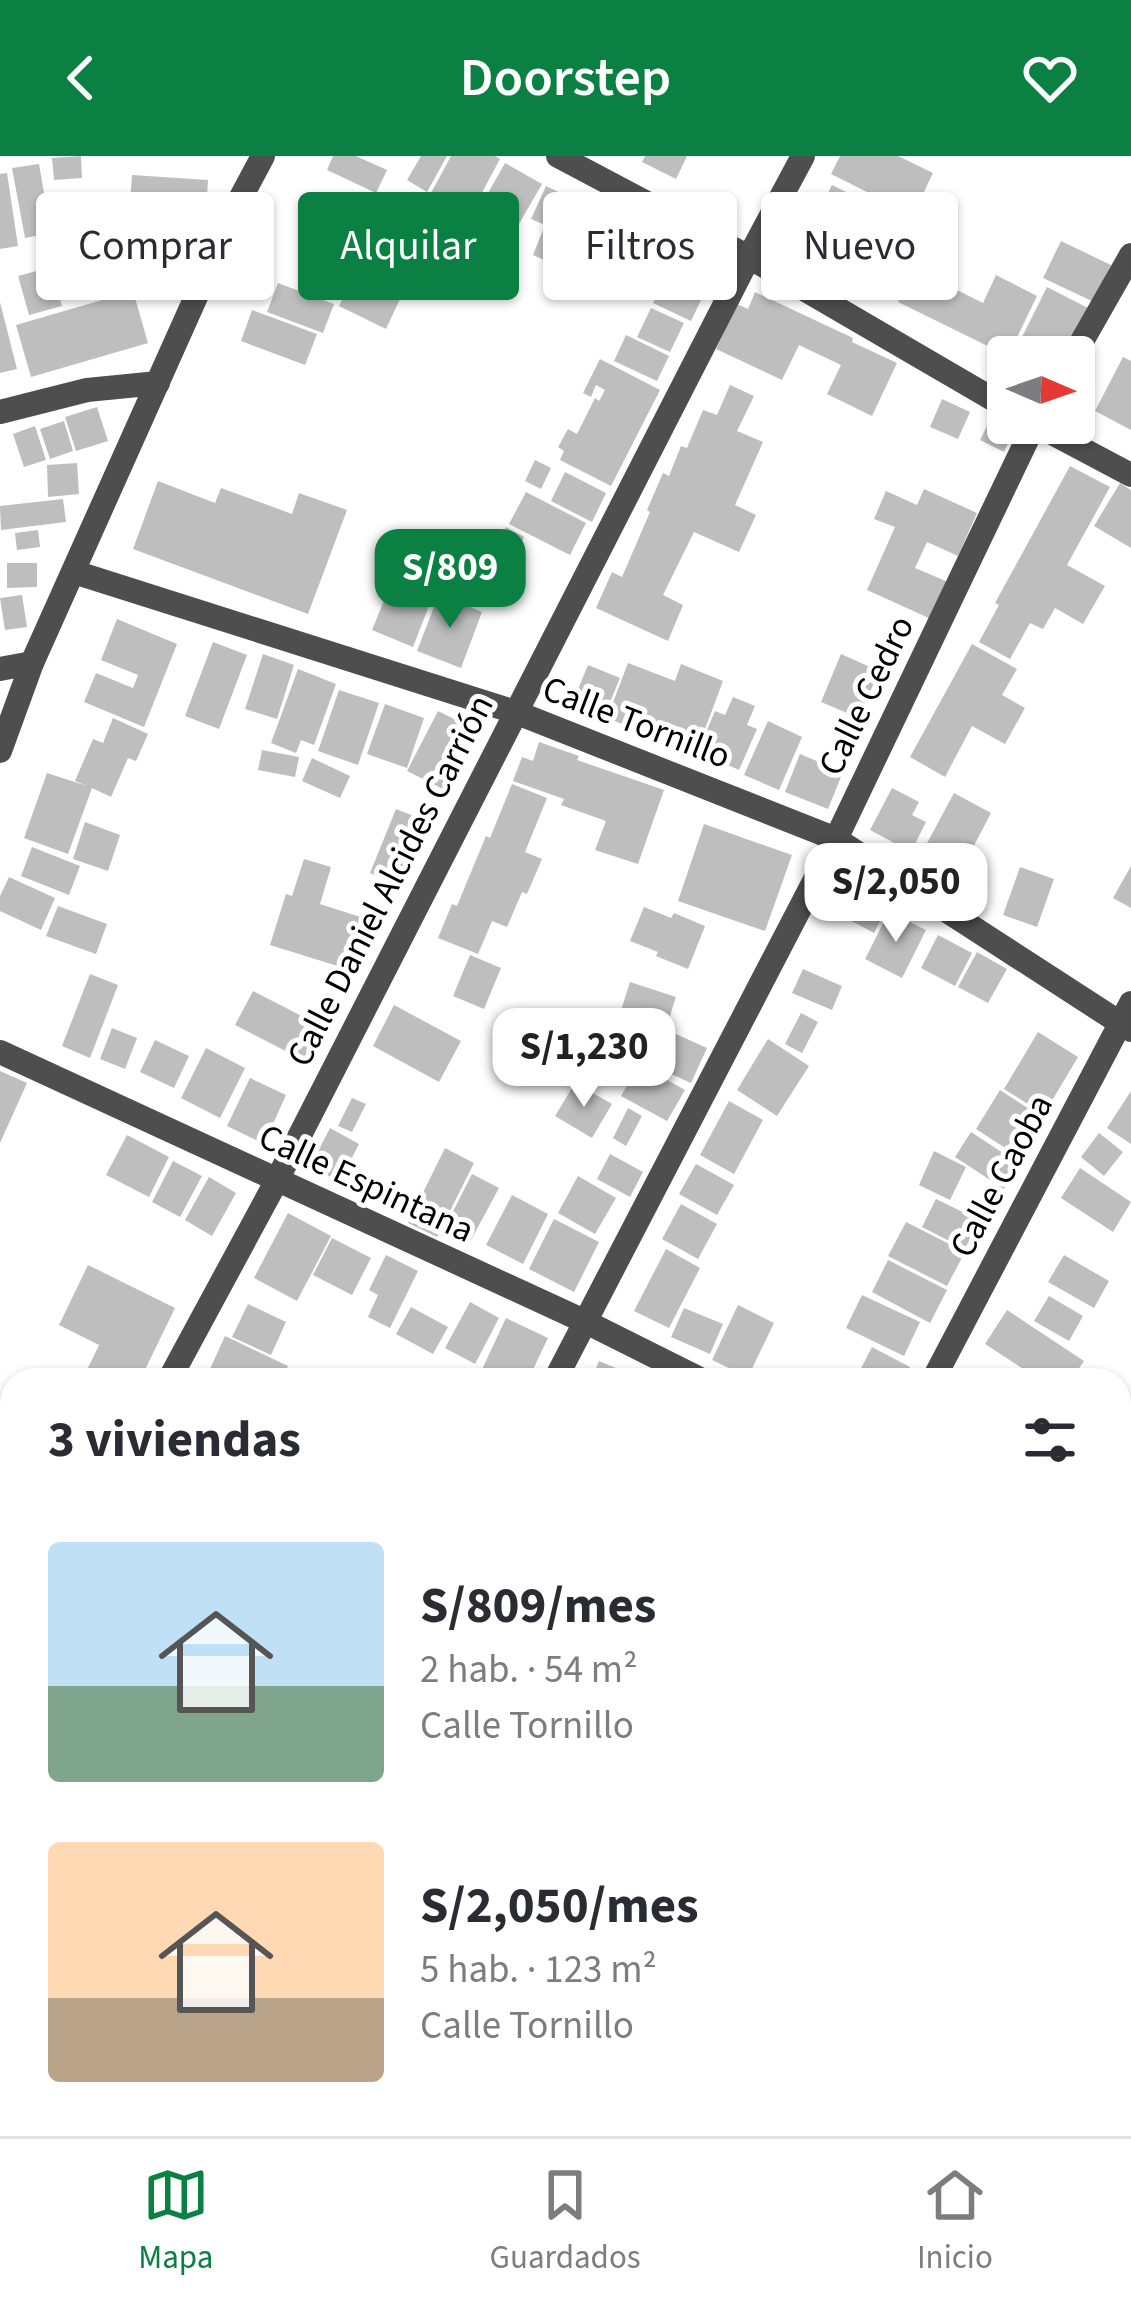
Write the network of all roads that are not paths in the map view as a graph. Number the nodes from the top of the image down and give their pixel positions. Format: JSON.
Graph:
{"nodes":[{"id":1,"x":263,"y":156,"type":"edge"},
{"id":2,"x":558,"y":156,"type":"edge"},
{"id":3,"x":803,"y":156,"type":"edge"},
{"id":4,"x":1131,"y":255,"type":"edge"},
{"id":5,"x":749,"y":257,"type":"junction"},
{"id":6,"x":1085,"y":336,"type":"edge"},
{"id":7,"x":158,"y":382,"type":"junction"},
{"id":8,"x":987,"y":396,"type":"edge"},
{"id":9,"x":0,"y":412,"type":"edge"},
{"id":10,"x":1024,"y":444,"type":"edge"},
{"id":11,"x":1073,"y":444,"type":"edge"},
{"id":12,"x":1131,"y":475,"type":"edge"},
{"id":13,"x":74,"y":572,"type":"junction"},
{"id":14,"x":32,"y":663,"type":"junction"},
{"id":15,"x":0,"y":669,"type":"edge"},
{"id":16,"x":515,"y":712,"type":"junction"},
{"id":17,"x":0,"y":751,"type":"edge"},
{"id":18,"x":836,"y":838,"type":"junction"},
{"id":19,"x":1127,"y":1020,"type":"edge"},
{"id":20,"x":0,"y":1052,"type":"edge"},
{"id":21,"x":277,"y":1180,"type":"junction"},
{"id":22,"x":586,"y":1322,"type":"junction"},
{"id":23,"x":175,"y":1368,"type":"edge"},
{"id":24,"x":562,"y":1368,"type":"edge"},
{"id":25,"x":678,"y":1368,"type":"edge"},
{"id":26,"x":939,"y":1368,"type":"edge"}],
"edges":[{"from":1,"to":7,"type":"street"},
{"from":2,"to":5,"type":"street"},
{"from":3,"to":5,"type":"street","name":"Calle Daniel Alcides Carrión"},
{"from":4,"to":6,"type":"street"},
{"from":5,"to":8,"type":"street"},
{"from":5,"to":16,"type":"street","name":"Calle Daniel Alcides Carrión"},
{"from":7,"to":9,"type":"street"},
{"from":7,"to":13,"type":"street"},
{"from":10,"to":18,"type":"street","name":"Calle Cedro"},
{"from":11,"to":12,"type":"street"},
{"from":13,"to":14,"type":"street"},
{"from":13,"to":16,"type":"street","name":"Calle Tornillo"},
{"from":14,"to":15,"type":"street"},
{"from":14,"to":17,"type":"street"},
{"from":16,"to":18,"type":"street","name":"Calle Tornillo"},
{"from":16,"to":21,"type":"street","name":"Calle Daniel Alcides Carrión"},
{"from":18,"to":19,"type":"street","name":"Calle Tornillo"},
{"from":18,"to":22,"type":"street","name":"Calle Cedro"},
{"from":19,"to":26,"type":"street","name":"Calle Caoba"},
{"from":20,"to":21,"type":"street","name":"Calle Espintana"},
{"from":21,"to":22,"type":"street","name":"Calle Espintana"},
{"from":21,"to":23,"type":"street","name":"Calle Daniel Alcides Carrión"},
{"from":22,"to":24,"type":"street","name":"Calle Cedro"},
{"from":22,"to":25,"type":"street","name":"Calle Espintana"}]}
